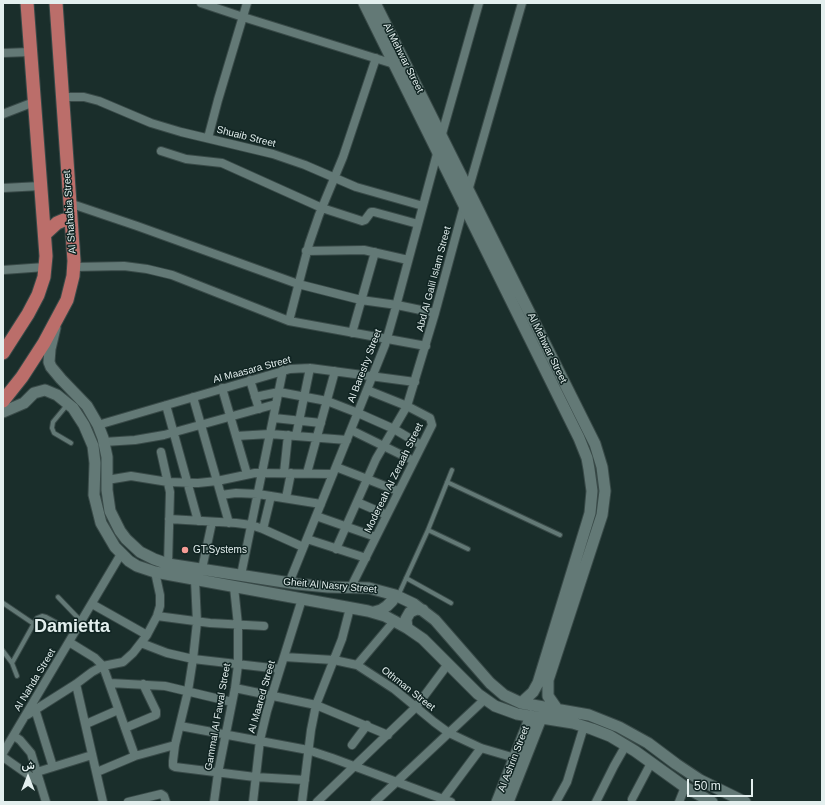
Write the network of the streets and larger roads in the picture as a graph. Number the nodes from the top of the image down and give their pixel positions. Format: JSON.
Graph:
{"nodes":[{"id":1,"x":27,"y":3,"type":"edge"},
{"id":2,"x":56,"y":3,"type":"edge"},
{"id":3,"x":201,"y":3,"type":"edge"},
{"id":4,"x":247,"y":3,"type":"edge"},
{"id":5,"x":364,"y":3,"type":"edge"},
{"id":6,"x":375,"y":3,"type":"edge"},
{"id":7,"x":479,"y":3,"type":"edge"},
{"id":8,"x":522,"y":3,"type":"edge"},
{"id":9,"x":243,"y":18,"type":"junction"},
{"id":10,"x":30,"y":52,"type":"junction"},
{"id":11,"x":3,"y":53,"type":"edge"},
{"id":12,"x":394,"y":57,"type":"junction"},
{"id":13,"x":376,"y":58,"type":"junction"},
{"id":14,"x":62,"y":97,"type":"junction"},
{"id":15,"x":34,"y":102,"type":"junction"},
{"id":16,"x":3,"y":114,"type":"edge"},
{"id":17,"x":442,"y":134,"type":"junction"},
{"id":18,"x":208,"y":138,"type":"junction"},
{"id":19,"x":438,"y":150,"type":"junction"},
{"id":20,"x":161,"y":151,"type":"dead end"},
{"id":21,"x":335,"y":179,"type":"junction"},
{"id":22,"x":41,"y":186,"type":"junction"},
{"id":23,"x":3,"y":188,"type":"edge"},
{"id":24,"x":469,"y":188,"type":"junction"},
{"id":25,"x":69,"y":203,"type":"junction"},
{"id":26,"x":464,"y":204,"type":"junction"},
{"id":27,"x":423,"y":206,"type":"junction"},
{"id":28,"x":322,"y":208,"type":"junction"},
{"id":29,"x":70,"y":220,"type":"junction"},
{"id":30,"x":418,"y":224,"type":"junction"},
{"id":31,"x":45,"y":234,"type":"junction"},
{"id":32,"x":306,"y":251,"type":"junction"},
{"id":33,"x":375,"y":252,"type":"junction"},
{"id":34,"x":408,"y":260,"type":"junction"},
{"id":35,"x":74,"y":266,"type":"junction"},
{"id":36,"x":45,"y":267,"type":"junction"},
{"id":37,"x":3,"y":270,"type":"edge"},
{"id":38,"x":298,"y":284,"type":"junction"},
{"id":39,"x":361,"y":300,"type":"junction"},
{"id":40,"x":397,"y":305,"type":"junction"},
{"id":41,"x":435,"y":313,"type":"junction"},
{"id":42,"x":57,"y":318,"type":"junction"},
{"id":43,"x":289,"y":321,"type":"junction"},
{"id":44,"x":352,"y":333,"type":"junction"},
{"id":45,"x":387,"y":338,"type":"junction"},
{"id":46,"x":426,"y":346,"type":"junction"},
{"id":47,"x":3,"y":353,"type":"edge"},
{"id":48,"x":310,"y":368,"type":"junction"},
{"id":49,"x":283,"y":370,"type":"junction"},
{"id":50,"x":335,"y":371,"type":"junction"},
{"id":51,"x":373,"y":376,"type":"junction"},
{"id":52,"x":61,"y":378,"type":"junction"},
{"id":53,"x":250,"y":380,"type":"junction"},
{"id":54,"x":415,"y":382,"type":"junction"},
{"id":55,"x":222,"y":388,"type":"junction"},
{"id":56,"x":367,"y":390,"type":"junction"},
{"id":57,"x":51,"y":392,"type":"junction"},
{"id":58,"x":279,"y":392,"type":"junction"},
{"id":59,"x":193,"y":397,"type":"junction"},
{"id":60,"x":255,"y":397,"type":"junction"},
{"id":61,"x":304,"y":397,"type":"junction"},
{"id":62,"x":3,"y":401,"type":"edge"},
{"id":63,"x":327,"y":401,"type":"junction"},
{"id":64,"x":276,"y":404,"type":"junction"},
{"id":65,"x":166,"y":405,"type":"junction"},
{"id":66,"x":407,"y":406,"type":"junction"},
{"id":67,"x":259,"y":409,"type":"junction"},
{"id":68,"x":3,"y":412,"type":"edge"},
{"id":69,"x":358,"y":413,"type":"junction"},
{"id":70,"x":230,"y":417,"type":"junction"},
{"id":71,"x":274,"y":418,"type":"junction"},
{"id":72,"x":299,"y":421,"type":"junction"},
{"id":73,"x":321,"y":424,"type":"junction"},
{"id":74,"x":98,"y":425,"type":"junction"},
{"id":75,"x":201,"y":425,"type":"junction"},
{"id":76,"x":394,"y":429,"type":"junction"},
{"id":77,"x":351,"y":430,"type":"junction"},
{"id":78,"x":174,"y":432,"type":"junction"},
{"id":79,"x":270,"y":434,"type":"junction"},
{"id":80,"x":292,"y":435,"type":"junction"},
{"id":81,"x":236,"y":436,"type":"junction"},
{"id":82,"x":317,"y":437,"type":"junction"},
{"id":83,"x":347,"y":440,"type":"junction"},
{"id":84,"x":104,"y":442,"type":"junction"},
{"id":85,"x":422,"y":445,"type":"junction"},
{"id":86,"x":383,"y":446,"type":"junction"},
{"id":87,"x":162,"y":452,"type":"dead end"},
{"id":88,"x":414,"y":461,"type":"junction"},
{"id":89,"x":334,"y":470,"type":"junction"},
{"id":90,"x":262,"y":473,"type":"junction"},
{"id":91,"x":288,"y":473,"type":"junction"},
{"id":92,"x":307,"y":473,"type":"junction"},
{"id":93,"x":247,"y":474,"type":"junction"},
{"id":94,"x":367,"y":479,"type":"junction"},
{"id":95,"x":107,"y":480,"type":"junction"},
{"id":96,"x":217,"y":481,"type":"junction"},
{"id":97,"x":168,"y":482,"type":"junction"},
{"id":98,"x":188,"y":483,"type":"junction"},
{"id":99,"x":398,"y":491,"type":"junction"},
{"id":100,"x":258,"y":494,"type":"junction"},
{"id":101,"x":221,"y":495,"type":"junction"},
{"id":102,"x":271,"y":496,"type":"junction"},
{"id":103,"x":286,"y":498,"type":"junction"},
{"id":104,"x":357,"y":502,"type":"junction"},
{"id":105,"x":321,"y":504,"type":"junction"},
{"id":106,"x":387,"y":515,"type":"junction"},
{"id":107,"x":316,"y":516,"type":"junction"},
{"id":108,"x":169,"y":519,"type":"junction"},
{"id":109,"x":198,"y":521,"type":"junction"},
{"id":110,"x":212,"y":522,"type":"junction"},
{"id":111,"x":229,"y":523,"type":"junction"},
{"id":112,"x":251,"y":526,"type":"junction"},
{"id":113,"x":346,"y":526,"type":"junction"},
{"id":114,"x":263,"y":529,"type":"junction"},
{"id":115,"x":376,"y":536,"type":"junction"},
{"id":116,"x":307,"y":539,"type":"junction"},
{"id":117,"x":303,"y":547,"type":"junction"},
{"id":118,"x":336,"y":549,"type":"junction"},
{"id":119,"x":121,"y":554,"type":"junction"},
{"id":120,"x":366,"y":558,"type":"junction"},
{"id":121,"x":168,"y":564,"type":"junction"},
{"id":122,"x":202,"y":569,"type":"junction"},
{"id":123,"x":155,"y":572,"type":"junction"},
{"id":124,"x":241,"y":575,"type":"junction"},
{"id":125,"x":195,"y":580,"type":"junction"},
{"id":126,"x":289,"y":583,"type":"junction"},
{"id":127,"x":234,"y":587,"type":"junction"},
{"id":128,"x":351,"y":587,"type":"junction"},
{"id":129,"x":396,"y":595,"type":"junction"},
{"id":130,"x":302,"y":599,"type":"junction"},
{"id":131,"x":92,"y":604,"type":"junction"},
{"id":132,"x":350,"y":608,"type":"junction"},
{"id":133,"x":423,"y":610,"type":"junction"},
{"id":134,"x":374,"y":612,"type":"junction"},
{"id":135,"x":158,"y":616,"type":"junction"},
{"id":136,"x":394,"y":620,"type":"junction"},
{"id":137,"x":196,"y":622,"type":"junction"},
{"id":138,"x":238,"y":625,"type":"junction"},
{"id":139,"x":264,"y":626,"type":"dead end"},
{"id":140,"x":407,"y":628,"type":"junction"},
{"id":141,"x":147,"y":635,"type":"junction"},
{"id":142,"x":69,"y":642,"type":"junction"},
{"id":143,"x":141,"y":643,"type":"junction"},
{"id":144,"x":284,"y":657,"type":"junction"},
{"id":145,"x":193,"y":659,"type":"junction"},
{"id":146,"x":334,"y":660,"type":"junction"},
{"id":147,"x":238,"y":664,"type":"junction"},
{"id":148,"x":448,"y":664,"type":"junction"},
{"id":149,"x":357,"y":665,"type":"junction"},
{"id":150,"x":103,"y":666,"type":"junction"},
{"id":151,"x":280,"y":669,"type":"junction"},
{"id":152,"x":110,"y":683,"type":"junction"},
{"id":153,"x":76,"y":684,"type":"junction"},
{"id":154,"x":143,"y":684,"type":"junction"},
{"id":155,"x":235,"y":688,"type":"junction"},
{"id":156,"x":188,"y":691,"type":"junction"},
{"id":157,"x":271,"y":695,"type":"junction"},
{"id":158,"x":484,"y":700,"type":"junction"},
{"id":159,"x":232,"y":702,"type":"junction"},
{"id":160,"x":521,"y":703,"type":"junction"},
{"id":161,"x":316,"y":705,"type":"junction"},
{"id":162,"x":416,"y":707,"type":"junction"},
{"id":163,"x":35,"y":709,"type":"junction"},
{"id":164,"x":557,"y":709,"type":"junction"},
{"id":165,"x":118,"y":710,"type":"junction"},
{"id":166,"x":25,"y":716,"type":"junction"},
{"id":167,"x":536,"y":717,"type":"junction"},
{"id":168,"x":86,"y":724,"type":"junction"},
{"id":169,"x":180,"y":726,"type":"junction"},
{"id":170,"x":367,"y":726,"type":"junction"},
{"id":171,"x":584,"y":726,"type":"junction"},
{"id":172,"x":124,"y":728,"type":"junction"},
{"id":173,"x":449,"y":733,"type":"junction"},
{"id":174,"x":225,"y":734,"type":"junction"},
{"id":175,"x":388,"y":735,"type":"junction"},
{"id":176,"x":14,"y":736,"type":"junction"},
{"id":177,"x":260,"y":740,"type":"junction"},
{"id":178,"x":175,"y":745,"type":"junction"},
{"id":179,"x":352,"y":745,"type":"dead end"},
{"id":180,"x":626,"y":745,"type":"junction"},
{"id":181,"x":481,"y":748,"type":"junction"},
{"id":182,"x":308,"y":750,"type":"junction"},
{"id":183,"x":3,"y":753,"type":"edge"},
{"id":184,"x":92,"y":755,"type":"junction"},
{"id":185,"x":134,"y":756,"type":"junction"},
{"id":186,"x":3,"y":757,"type":"edge"},
{"id":187,"x":515,"y":758,"type":"junction"},
{"id":188,"x":651,"y":763,"type":"junction"},
{"id":189,"x":53,"y":766,"type":"junction"},
{"id":190,"x":355,"y":767,"type":"junction"},
{"id":191,"x":687,"y":771,"type":"junction"},
{"id":192,"x":37,"y":772,"type":"junction"},
{"id":193,"x":97,"y":772,"type":"junction"},
{"id":194,"x":218,"y":773,"type":"junction"},
{"id":195,"x":255,"y":777,"type":"junction"},
{"id":196,"x":305,"y":780,"type":"junction"},
{"id":197,"x":40,"y":783,"type":"junction"},
{"id":198,"x":396,"y":783,"type":"junction"},
{"id":199,"x":681,"y":784,"type":"junction"},
{"id":200,"x":714,"y":788,"type":"junction"},
{"id":201,"x":632,"y":798,"type":"dead end"},
{"id":202,"x":440,"y":800,"type":"edge"},
{"id":203,"x":100,"y":801,"type":"edge"},
{"id":204,"x":709,"y":801,"type":"edge"},
{"id":205,"x":46,"y":802,"type":"edge"},
{"id":206,"x":128,"y":802,"type":"edge"},
{"id":207,"x":166,"y":802,"type":"edge"},
{"id":208,"x":214,"y":802,"type":"edge"},
{"id":209,"x":253,"y":802,"type":"edge"},
{"id":210,"x":302,"y":802,"type":"edge"},
{"id":211,"x":317,"y":802,"type":"edge"},
{"id":212,"x":375,"y":802,"type":"edge"},
{"id":213,"x":497,"y":802,"type":"edge"},
{"id":214,"x":508,"y":802,"type":"edge"},
{"id":215,"x":556,"y":802,"type":"edge"},
{"id":216,"x":596,"y":802,"type":"edge"},
{"id":217,"x":679,"y":802,"type":"edge"},
{"id":218,"x":745,"y":802,"type":"edge"}],
"edges":[{"from":1,"to":10,"type":"highway"},
{"from":2,"to":14,"type":"highway","name":"Al Shahabia Street"},
{"from":3,"to":9,"type":"street"},
{"from":4,"to":9,"type":"street"},
{"from":5,"to":12,"type":"main road","name":"Al Mehwar Street"},
{"from":6,"to":12,"type":"main road","name":"Al Mehwar Street"},
{"from":7,"to":17,"type":"street"},
{"from":8,"to":24,"type":"street","name":"Abd Al Galil Islam Street"},
{"from":9,"to":13,"type":"street"},
{"from":9,"to":18,"type":"street"},
{"from":10,"to":11,"type":"street"},
{"from":10,"to":15,"type":"highway"},
{"from":12,"to":13,"type":"street"},
{"from":12,"to":17,"type":"main road","name":"Al Mehwar Street"},
{"from":12,"to":19,"type":"main road","name":"Al Mehwar Street"},
{"from":13,"to":21,"type":"street"},
{"from":14,"to":18,"type":"street","name":"Shuaib Street"},
{"from":14,"to":25,"type":"highway","name":"Al Shahabia Street"},
{"from":15,"to":16,"type":"street"},
{"from":15,"to":22,"type":"highway"},
{"from":17,"to":24,"type":"main road","name":"Al Mehwar Street"},
{"from":18,"to":21,"type":"street","name":"Shuaib Street"},
{"from":19,"to":26,"type":"main road","name":"Al Mehwar Street"},
{"from":19,"to":27,"type":"street","name":"Al Bareshy Street"},
{"from":20,"to":28,"type":"street"},
{"from":21,"to":27,"type":"street","name":"Shuaib Street"},
{"from":21,"to":28,"type":"street"},
{"from":22,"to":23,"type":"street"},
{"from":22,"to":31,"type":"highway"},
{"from":24,"to":26,"type":"street","name":"Abd Al Galil Islam Street"},
{"from":24,"to":164,"type":"main road","name":"Al Mehwar Street"},
{"from":25,"to":29,"type":"highway","name":"Al Shahabia Street"},
{"from":25,"to":38,"type":"street"},
{"from":26,"to":41,"type":"street","name":"Abd Al Galil Islam Street"},
{"from":26,"to":160,"type":"main road","name":"Al Mehwar Street"},
{"from":27,"to":30,"type":"street","name":"Al Bareshy Street"},
{"from":28,"to":30,"type":"street"},
{"from":28,"to":32,"type":"street"},
{"from":29,"to":31,"type":"highway"},
{"from":29,"to":35,"type":"highway","name":"Al Shahabia Street"},
{"from":30,"to":34,"type":"street","name":"Al Bareshy Street"},
{"from":31,"to":36,"type":"highway"},
{"from":32,"to":33,"type":"street"},
{"from":32,"to":38,"type":"street"},
{"from":33,"to":34,"type":"street"},
{"from":33,"to":39,"type":"street"},
{"from":34,"to":40,"type":"street","name":"Al Bareshy Street"},
{"from":35,"to":42,"type":"highway","name":"Al Shahabia Street"},
{"from":35,"to":43,"type":"street"},
{"from":36,"to":37,"type":"street"},
{"from":36,"to":47,"type":"highway"},
{"from":38,"to":39,"type":"street"},
{"from":38,"to":43,"type":"street"},
{"from":39,"to":40,"type":"street"},
{"from":39,"to":44,"type":"street"},
{"from":40,"to":41,"type":"street"},
{"from":40,"to":45,"type":"street","name":"Al Bareshy Street"},
{"from":41,"to":46,"type":"street","name":"Abd Al Galil Islam Street"},
{"from":42,"to":52,"type":"main road","name":"Gheit Al Nasry Street"},
{"from":42,"to":62,"type":"highway","name":"Al Shahabia Street"},
{"from":43,"to":44,"type":"street"},
{"from":44,"to":45,"type":"street"},
{"from":45,"to":46,"type":"street"},
{"from":45,"to":51,"type":"street","name":"Al Bareshy Street"},
{"from":46,"to":54,"type":"street","name":"Abd Al Galil Islam Street"},
{"from":48,"to":49,"type":"street","name":"Al Maasara Street"},
{"from":48,"to":50,"type":"street","name":"Al Maasara Street"},
{"from":48,"to":61,"type":"street"},
{"from":49,"to":53,"type":"street","name":"Al Maasara Street"},
{"from":49,"to":58,"type":"street"},
{"from":50,"to":51,"type":"street","name":"Al Maasara Street"},
{"from":50,"to":63,"type":"street"},
{"from":51,"to":54,"type":"street","name":"Al Maasara Street"},
{"from":51,"to":56,"type":"street","name":"Al Bareshy Street"},
{"from":52,"to":57,"type":"main road"},
{"from":52,"to":74,"type":"main road","name":"Gheit Al Nasry Street"},
{"from":53,"to":55,"type":"street","name":"Al Maasara Street"},
{"from":53,"to":60,"type":"street"},
{"from":54,"to":66,"type":"street","name":"Abd Al Galil Islam Street"},
{"from":55,"to":59,"type":"street","name":"Al Maasara Street"},
{"from":55,"to":70,"type":"street"},
{"from":56,"to":66,"type":"street","name":"Modereah Al Zeraah Street"},
{"from":56,"to":69,"type":"street","name":"Al Bareshy Street"},
{"from":57,"to":68,"type":"main road"},
{"from":57,"to":119,"type":"main road","name":"Gheit Al Nasry Street"},
{"from":58,"to":60,"type":"street"},
{"from":58,"to":61,"type":"street"},
{"from":58,"to":64,"type":"street"},
{"from":59,"to":65,"type":"street","name":"Al Maasara Street"},
{"from":59,"to":75,"type":"street"},
{"from":60,"to":67,"type":"street"},
{"from":61,"to":63,"type":"street"},
{"from":61,"to":72,"type":"street"},
{"from":63,"to":69,"type":"street"},
{"from":63,"to":73,"type":"street"},
{"from":64,"to":67,"type":"street"},
{"from":64,"to":71,"type":"street"},
{"from":65,"to":74,"type":"street","name":"Al Maasara Street"},
{"from":65,"to":78,"type":"street"},
{"from":66,"to":76,"type":"street","name":"Abd Al Galil Islam Street"},
{"from":66,"to":85,"type":"street","name":"Modereah Al Zeraah Street"},
{"from":67,"to":70,"type":"street"},
{"from":69,"to":76,"type":"street"},
{"from":69,"to":77,"type":"street","name":"Al Bareshy Street"},
{"from":70,"to":75,"type":"street"},
{"from":70,"to":81,"type":"street"},
{"from":71,"to":72,"type":"street"},
{"from":71,"to":79,"type":"street"},
{"from":72,"to":73,"type":"street"},
{"from":72,"to":80,"type":"street"},
{"from":73,"to":82,"type":"street"},
{"from":74,"to":84,"type":"main road","name":"Gheit Al Nasry Street"},
{"from":75,"to":78,"type":"street"},
{"from":75,"to":96,"type":"street"},
{"from":76,"to":85,"type":"street"},
{"from":76,"to":86,"type":"street","name":"Abd Al Galil Islam Street"},
{"from":77,"to":83,"type":"street","name":"Al Bareshy Street"},
{"from":77,"to":86,"type":"street"},
{"from":78,"to":84,"type":"street"},
{"from":78,"to":98,"type":"street"},
{"from":79,"to":80,"type":"street"},
{"from":79,"to":81,"type":"street"},
{"from":79,"to":90,"type":"street"},
{"from":80,"to":82,"type":"street"},
{"from":80,"to":91,"type":"street"},
{"from":81,"to":93,"type":"street"},
{"from":82,"to":83,"type":"street"},
{"from":82,"to":92,"type":"street"},
{"from":83,"to":89,"type":"street","name":"Al Bareshy Street"},
{"from":84,"to":95,"type":"main road","name":"Gheit Al Nasry Street"},
{"from":85,"to":88,"type":"street","name":"Modereah Al Zeraah Street"},
{"from":86,"to":88,"type":"street"},
{"from":86,"to":94,"type":"street","name":"Abd Al Galil Islam Street"},
{"from":87,"to":97,"type":"street"},
{"from":88,"to":99,"type":"street","name":"Modereah Al Zeraah Street"},
{"from":89,"to":92,"type":"street"},
{"from":89,"to":94,"type":"street"},
{"from":89,"to":105,"type":"street","name":"Al Bareshy Street"},
{"from":90,"to":91,"type":"street"},
{"from":90,"to":93,"type":"street"},
{"from":90,"to":100,"type":"street"},
{"from":91,"to":92,"type":"street"},
{"from":91,"to":103,"type":"street"},
{"from":93,"to":96,"type":"street"},
{"from":94,"to":99,"type":"street"},
{"from":94,"to":104,"type":"street","name":"Abd Al Galil Islam Street"},
{"from":95,"to":97,"type":"street"},
{"from":95,"to":121,"type":"main road","name":"Gheit Al Nasry Street"},
{"from":96,"to":98,"type":"street"},
{"from":96,"to":101,"type":"street"},
{"from":97,"to":98,"type":"street"},
{"from":97,"to":108,"type":"street"},
{"from":98,"to":109,"type":"street"},
{"from":99,"to":106,"type":"street","name":"Modereah Al Zeraah Street"},
{"from":100,"to":101,"type":"street"},
{"from":100,"to":102,"type":"street"},
{"from":100,"to":112,"type":"street"},
{"from":101,"to":111,"type":"street"},
{"from":102,"to":103,"type":"street"},
{"from":102,"to":114,"type":"street"},
{"from":103,"to":105,"type":"street"},
{"from":104,"to":106,"type":"street"},
{"from":104,"to":113,"type":"street","name":"Abd Al Galil Islam Street"},
{"from":105,"to":107,"type":"street","name":"Al Bareshy Street"},
{"from":106,"to":115,"type":"street","name":"Modereah Al Zeraah Street"},
{"from":107,"to":113,"type":"street"},
{"from":107,"to":116,"type":"street","name":"Al Bareshy Street"},
{"from":108,"to":109,"type":"street"},
{"from":108,"to":121,"type":"street"},
{"from":109,"to":110,"type":"street"},
{"from":110,"to":111,"type":"street"},
{"from":110,"to":122,"type":"street"},
{"from":111,"to":112,"type":"street"},
{"from":112,"to":114,"type":"street"},
{"from":112,"to":124,"type":"street"},
{"from":113,"to":115,"type":"street"},
{"from":113,"to":118,"type":"street","name":"Abd Al Galil Islam Street"},
{"from":114,"to":117,"type":"street"},
{"from":115,"to":120,"type":"street","name":"Modereah Al Zeraah Street"},
{"from":116,"to":117,"type":"street","name":"Al Bareshy Street"},
{"from":116,"to":118,"type":"street"},
{"from":117,"to":126,"type":"street","name":"Al Bareshy Street"},
{"from":118,"to":120,"type":"street"},
{"from":119,"to":123,"type":"main road","name":"Gheit Al Nasry Street"},
{"from":119,"to":131,"type":"street","name":"Al Nahda Street"},
{"from":120,"to":128,"type":"street","name":"Modereah Al Zeraah Street"},
{"from":121,"to":122,"type":"main road","name":"Gheit Al Nasry Street"},
{"from":122,"to":124,"type":"main road","name":"Gheit Al Nasry Street"},
{"from":123,"to":125,"type":"main road","name":"Gheit Al Nasry Street"},
{"from":123,"to":135,"type":"street"},
{"from":124,"to":126,"type":"main road","name":"Gheit Al Nasry Street"},
{"from":125,"to":127,"type":"main road","name":"Gheit Al Nasry Street"},
{"from":125,"to":137,"type":"street"},
{"from":126,"to":128,"type":"main road","name":"Gheit Al Nasry Street"},
{"from":127,"to":130,"type":"main road","name":"Gheit Al Nasry Street"},
{"from":127,"to":138,"type":"street","name":"Gammal Al Fawal Street"},
{"from":128,"to":129,"type":"main road","name":"Gheit Al Nasry Street"},
{"from":129,"to":133,"type":"main road","name":"Gheit Al Nasry Street"},
{"from":129,"to":134,"type":"main road"},
{"from":130,"to":132,"type":"main road","name":"Gheit Al Nasry Street"},
{"from":130,"to":144,"type":"street","name":"Al Maared Street"},
{"from":131,"to":141,"type":"street"},
{"from":131,"to":142,"type":"street","name":"Al Nahda Street"},
{"from":132,"to":134,"type":"main road","name":"Gheit Al Nasry Street"},
{"from":132,"to":146,"type":"street"},
{"from":133,"to":140,"type":"main road"},
{"from":133,"to":160,"type":"main road","name":"Gheit Al Nasry Street"},
{"from":134,"to":136,"type":"main road","name":"Gheit Al Nasry Street"},
{"from":135,"to":137,"type":"street"},
{"from":135,"to":141,"type":"street"},
{"from":136,"to":140,"type":"main road","name":"Gheit Al Nasry Street"},
{"from":136,"to":149,"type":"street"},
{"from":137,"to":138,"type":"street"},
{"from":137,"to":145,"type":"street"},
{"from":138,"to":139,"type":"street"},
{"from":138,"to":147,"type":"street","name":"Gammal Al Fawal Street"},
{"from":140,"to":148,"type":"main road","name":"Gheit Al Nasry Street"},
{"from":141,"to":143,"type":"street"},
{"from":142,"to":150,"type":"street"},
{"from":142,"to":166,"type":"street","name":"Al Nahda Street"},
{"from":143,"to":145,"type":"street"},
{"from":143,"to":150,"type":"street"},
{"from":144,"to":146,"type":"street","name":"Othman Street"},
{"from":144,"to":151,"type":"street","name":"Al Maared Street"},
{"from":145,"to":147,"type":"street"},
{"from":145,"to":156,"type":"street"},
{"from":146,"to":149,"type":"street","name":"Othman Street"},
{"from":146,"to":161,"type":"street"},
{"from":147,"to":151,"type":"street"},
{"from":147,"to":155,"type":"street","name":"Gammal Al Fawal Street"},
{"from":148,"to":158,"type":"main road","name":"Gheit Al Nasry Street"},
{"from":148,"to":162,"type":"street"},
{"from":149,"to":162,"type":"street","name":"Othman Street"},
{"from":150,"to":152,"type":"street"},
{"from":150,"to":153,"type":"street"},
{"from":151,"to":157,"type":"street","name":"Al Maared Street"},
{"from":152,"to":154,"type":"street"},
{"from":152,"to":165,"type":"street"},
{"from":153,"to":163,"type":"street"},
{"from":153,"to":168,"type":"street"},
{"from":154,"to":156,"type":"street"},
{"from":154,"to":172,"type":"street"},
{"from":155,"to":157,"type":"street"},
{"from":155,"to":159,"type":"street","name":"Gammal Al Fawal Street"},
{"from":156,"to":159,"type":"street"},
{"from":156,"to":169,"type":"street"},
{"from":157,"to":161,"type":"street"},
{"from":157,"to":177,"type":"street","name":"Al Maared Street"},
{"from":158,"to":167,"type":"main road","name":"Gheit Al Nasry Street"},
{"from":158,"to":173,"type":"street"},
{"from":159,"to":174,"type":"street","name":"Gammal Al Fawal Street"},
{"from":160,"to":164,"type":"main road","name":"Gheit Al Nasry Street"},
{"from":161,"to":170,"type":"street"},
{"from":161,"to":182,"type":"street"},
{"from":162,"to":173,"type":"street","name":"Othman Street"},
{"from":162,"to":175,"type":"street"},
{"from":163,"to":166,"type":"street"},
{"from":163,"to":189,"type":"street"},
{"from":164,"to":191,"type":"main road","name":"Gheit Al Nasry Street"},
{"from":165,"to":168,"type":"street"},
{"from":165,"to":172,"type":"street"},
{"from":166,"to":176,"type":"street","name":"Al Nahda Street"},
{"from":167,"to":171,"type":"main road","name":"Gheit Al Nasry Street"},
{"from":167,"to":187,"type":"main road","name":"Al Ashrin Street"},
{"from":167,"to":214,"type":"main road","name":"Al Ashrin Street"},
{"from":168,"to":184,"type":"street"},
{"from":169,"to":174,"type":"street"},
{"from":169,"to":178,"type":"street"},
{"from":170,"to":175,"type":"street"},
{"from":170,"to":179,"type":"street"},
{"from":171,"to":180,"type":"main road","name":"Gheit Al Nasry Street"},
{"from":171,"to":215,"type":"street"},
{"from":172,"to":185,"type":"street"},
{"from":173,"to":181,"type":"street","name":"Othman Street"},
{"from":173,"to":198,"type":"street"},
{"from":174,"to":177,"type":"street"},
{"from":174,"to":194,"type":"street","name":"Gammal Al Fawal Street"},
{"from":175,"to":190,"type":"street"},
{"from":176,"to":183,"type":"street","name":"Al Nahda Street"},
{"from":176,"to":192,"type":"street"},
{"from":177,"to":182,"type":"street"},
{"from":177,"to":195,"type":"street","name":"Al Maared Street"},
{"from":178,"to":185,"type":"street"},
{"from":178,"to":194,"type":"street"},
{"from":180,"to":188,"type":"main road","name":"Gheit Al Nasry Street"},
{"from":180,"to":216,"type":"street"},
{"from":181,"to":187,"type":"street","name":"Othman Street"},
{"from":181,"to":202,"type":"street"},
{"from":182,"to":190,"type":"street"},
{"from":182,"to":196,"type":"street"},
{"from":184,"to":189,"type":"street"},
{"from":184,"to":193,"type":"street"},
{"from":185,"to":193,"type":"street"},
{"from":186,"to":197,"type":"street"},
{"from":187,"to":213,"type":"main road","name":"Al Ashrin Street"},
{"from":188,"to":199,"type":"main road","name":"Gheit Al Nasry Street"},
{"from":188,"to":201,"type":"street"},
{"from":189,"to":192,"type":"street"},
{"from":190,"to":198,"type":"street"},
{"from":190,"to":211,"type":"street"},
{"from":191,"to":199,"type":"main road"},
{"from":191,"to":200,"type":"main road","name":"Gheit Al Nasry Street"},
{"from":192,"to":197,"type":"street"},
{"from":193,"to":203,"type":"street"},
{"from":194,"to":195,"type":"street"},
{"from":194,"to":208,"type":"street","name":"Gammal Al Fawal Street"},
{"from":195,"to":196,"type":"street"},
{"from":195,"to":209,"type":"street","name":"Al Maared Street"},
{"from":196,"to":210,"type":"street"},
{"from":197,"to":205,"type":"street"},
{"from":198,"to":202,"type":"street"},
{"from":198,"to":212,"type":"street"},
{"from":199,"to":204,"type":"main road","name":"Gheit Al Nasry Street"},
{"from":199,"to":217,"type":"street"},
{"from":200,"to":204,"type":"main road"},
{"from":200,"to":218,"type":"main road","name":"Gheit Al Nasry Street"},
{"from":206,"to":207,"type":"street"}]}
